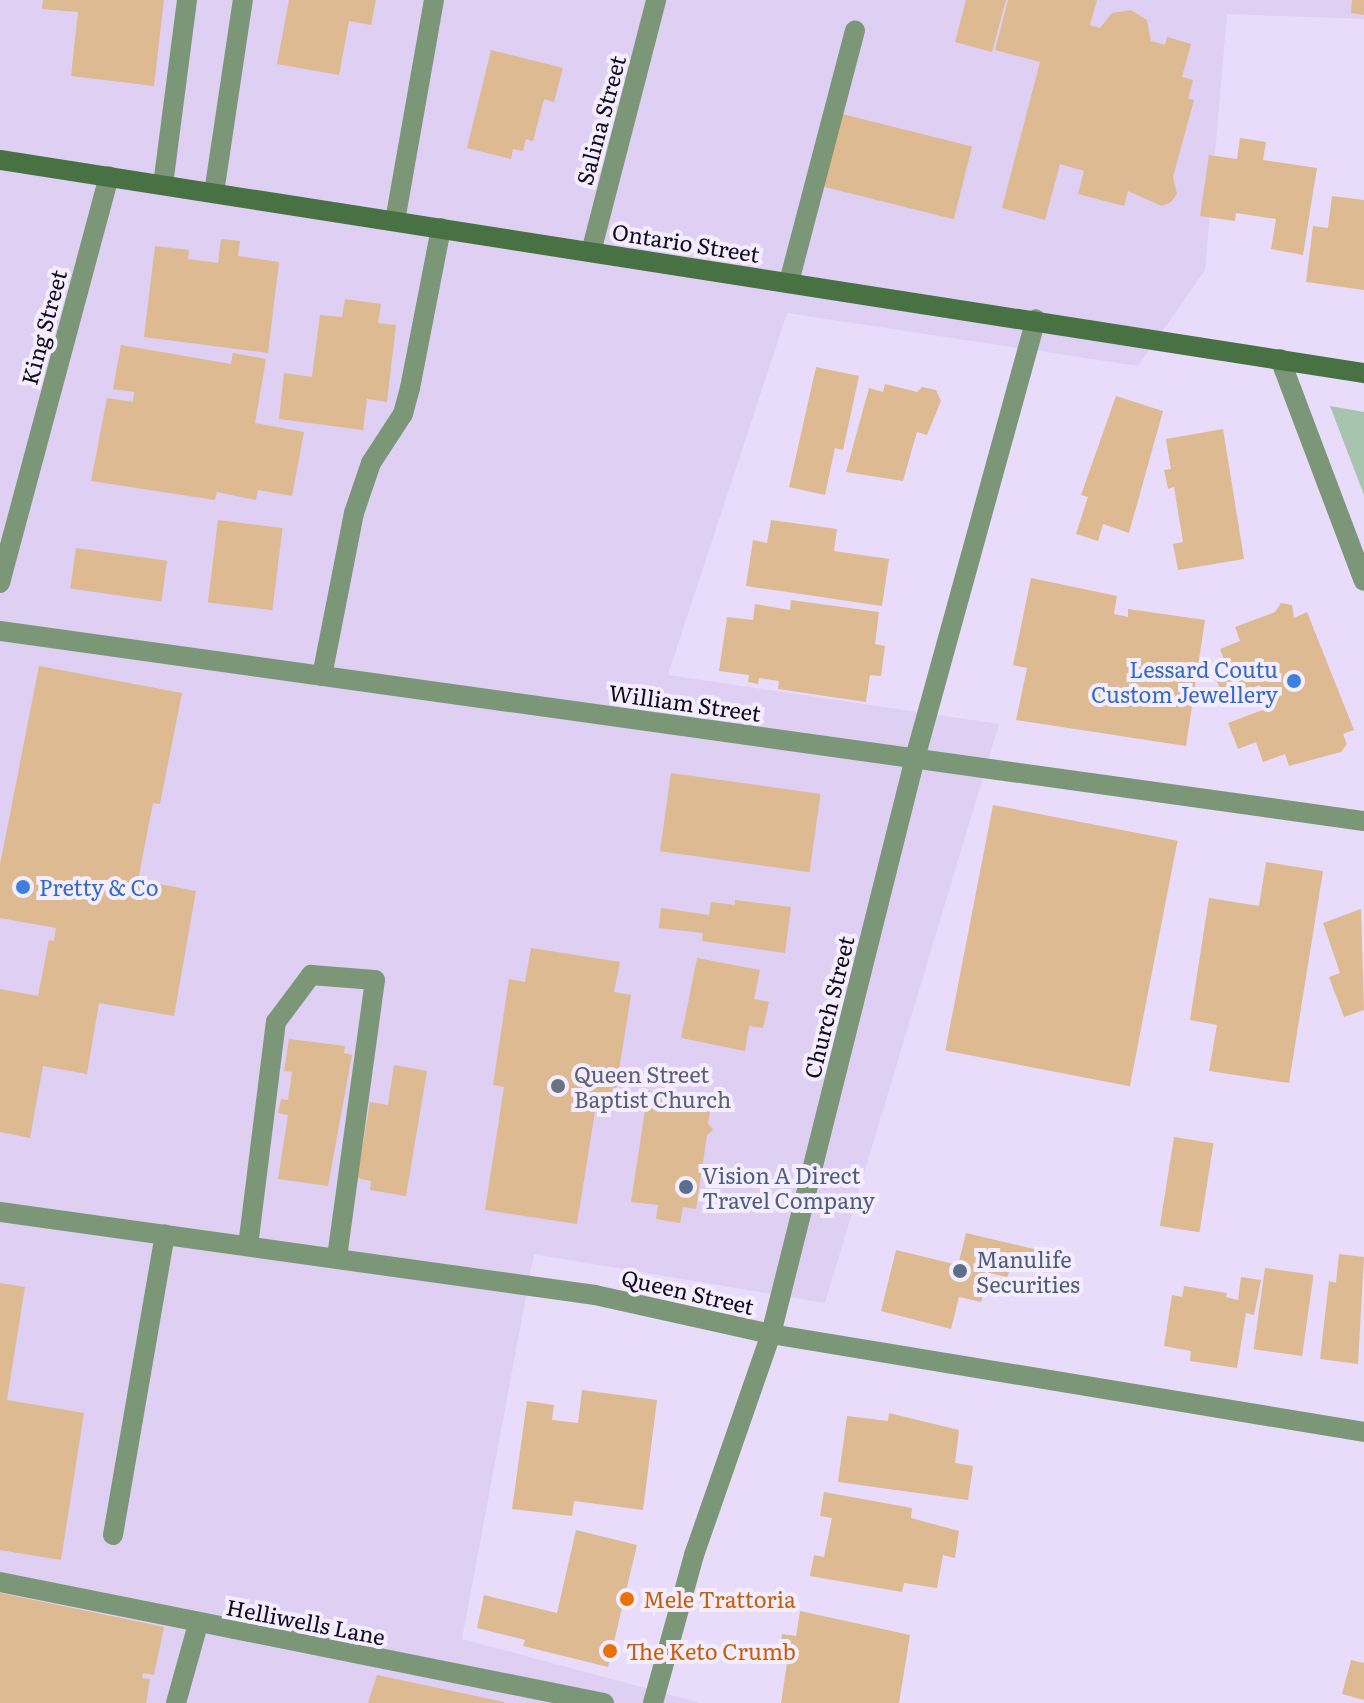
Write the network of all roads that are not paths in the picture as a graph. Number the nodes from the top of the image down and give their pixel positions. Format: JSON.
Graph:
{"nodes":[{"id":1,"x":187,"y":0,"type":"edge"},
{"id":2,"x":243,"y":0,"type":"edge"},
{"id":3,"x":434,"y":0,"type":"edge"},
{"id":4,"x":656,"y":0,"type":"edge"},
{"id":5,"x":855,"y":31,"type":"dead end"},
{"id":6,"x":0,"y":160,"type":"edge"},
{"id":7,"x":109,"y":176,"type":"junction"},
{"id":8,"x":163,"y":185,"type":"junction"},
{"id":9,"x":214,"y":193,"type":"junction"},
{"id":10,"x":395,"y":221,"type":"junction"},
{"id":11,"x":441,"y":228,"type":"junction"},
{"id":12,"x":591,"y":252,"type":"junction"},
{"id":13,"x":789,"y":282,"type":"junction"},
{"id":14,"x":1036,"y":319,"type":"junction"},
{"id":15,"x":1280,"y":359,"type":"junction"},
{"id":16,"x":1364,"y":373,"type":"edge"},
{"id":17,"x":1364,"y":581,"type":"edge"},
{"id":18,"x":0,"y":583,"type":"edge"},
{"id":19,"x":0,"y":631,"type":"edge"},
{"id":20,"x":322,"y":676,"type":"junction"},
{"id":21,"x":915,"y":758,"type":"junction"},
{"id":22,"x":1364,"y":821,"type":"edge"},
{"id":23,"x":0,"y":1212,"type":"edge"},
{"id":24,"x":165,"y":1234,"type":"junction"},
{"id":25,"x":248,"y":1246,"type":"junction"},
{"id":26,"x":337,"y":1258,"type":"junction"},
{"id":27,"x":771,"y":1334,"type":"junction"},
{"id":28,"x":1364,"y":1432,"type":"edge"},
{"id":29,"x":113,"y":1535,"type":"dead end"},
{"id":30,"x":0,"y":1582,"type":"edge"},
{"id":31,"x":198,"y":1624,"type":"junction"},
{"id":32,"x":176,"y":1703,"type":"edge"},
{"id":33,"x":604,"y":1703,"type":"edge"},
{"id":34,"x":653,"y":1703,"type":"edge"}],
"edges":[{"from":1,"to":8,"type":"street"},
{"from":2,"to":9,"type":"street"},
{"from":3,"to":10,"type":"street"},
{"from":4,"to":12,"type":"street","name":"Salina Street"},
{"from":5,"to":13,"type":"street"},
{"from":6,"to":7,"type":"main road","name":"Ontario Street"},
{"from":7,"to":8,"type":"main road","name":"Ontario Street"},
{"from":7,"to":18,"type":"street","name":"King Street"},
{"from":8,"to":9,"type":"main road","name":"Ontario Street"},
{"from":9,"to":10,"type":"main road","name":"Ontario Street"},
{"from":10,"to":11,"type":"main road","name":"Ontario Street"},
{"from":11,"to":12,"type":"main road","name":"Ontario Street"},
{"from":11,"to":20,"type":"street"},
{"from":12,"to":13,"type":"main road","name":"Ontario Street"},
{"from":13,"to":14,"type":"main road","name":"Ontario Street"},
{"from":14,"to":15,"type":"main road","name":"Ontario Street"},
{"from":14,"to":21,"type":"street","name":"Church Street"},
{"from":15,"to":16,"type":"main road","name":"Ontario Street"},
{"from":15,"to":17,"type":"street"},
{"from":19,"to":20,"type":"street","name":"William Street"},
{"from":20,"to":21,"type":"street","name":"William Street"},
{"from":21,"to":22,"type":"street","name":"William Street"},
{"from":21,"to":27,"type":"street","name":"Church Street"},
{"from":23,"to":24,"type":"street","name":"Queen Street"},
{"from":24,"to":25,"type":"street","name":"Queen Street"},
{"from":24,"to":29,"type":"street"},
{"from":25,"to":26,"type":"street","name":"Queen Street"},
{"from":25,"to":26,"type":"street"},
{"from":26,"to":27,"type":"street","name":"Queen Street"},
{"from":27,"to":28,"type":"street","name":"Queen Street"},
{"from":27,"to":34,"type":"street","name":"Church Street"},
{"from":30,"to":31,"type":"street","name":"Helliwells Lane"},
{"from":31,"to":32,"type":"street"},
{"from":31,"to":33,"type":"street","name":"Helliwells Lane"}]}
